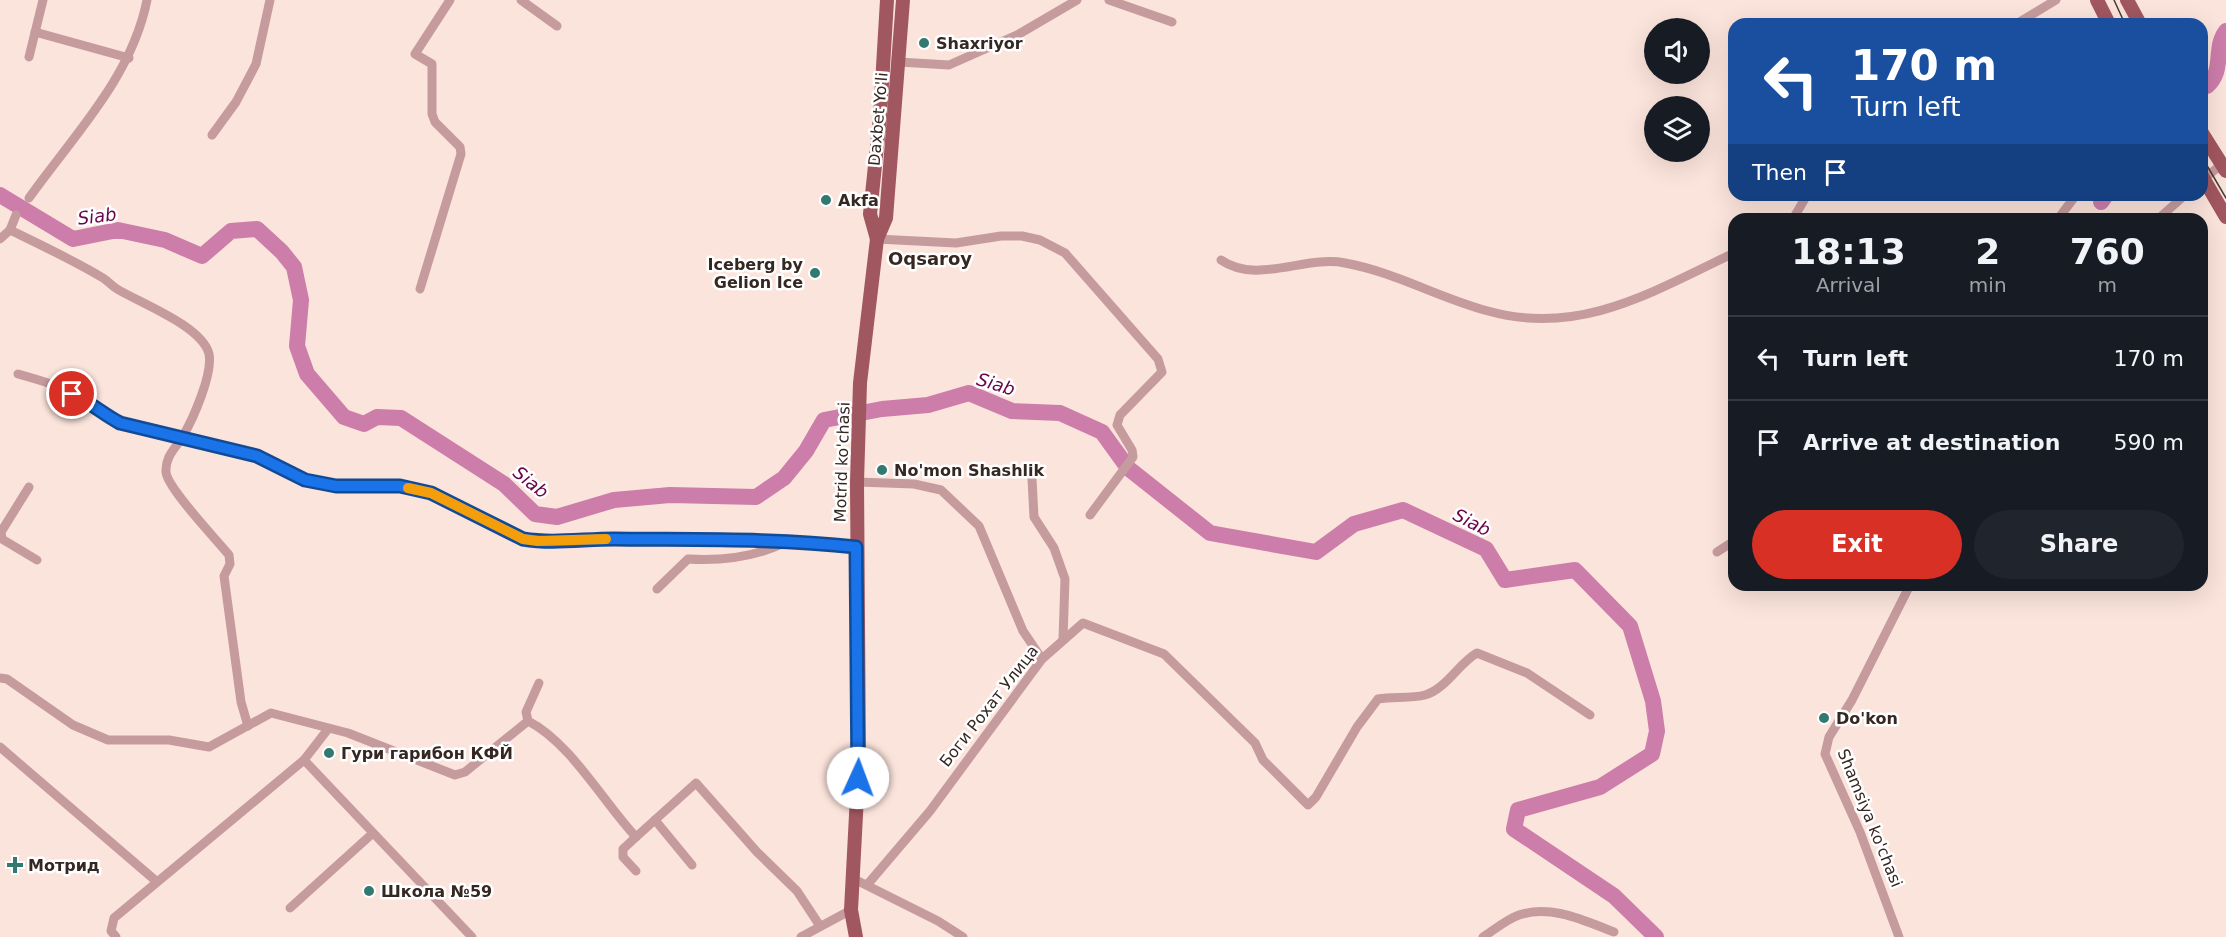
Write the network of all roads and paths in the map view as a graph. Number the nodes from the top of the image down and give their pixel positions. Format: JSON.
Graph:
{"nodes":[{"id":1,"x":43,"y":0,"type":"edge"},
{"id":2,"x":147,"y":0,"type":"edge"},
{"id":3,"x":270,"y":0,"type":"edge"},
{"id":4,"x":450,"y":0,"type":"edge"},
{"id":5,"x":521,"y":0,"type":"edge"},
{"id":6,"x":887,"y":0,"type":"edge"},
{"id":7,"x":903,"y":0,"type":"edge"},
{"id":8,"x":1077,"y":0,"type":"edge"},
{"id":9,"x":1109,"y":0,"type":"edge"},
{"id":10,"x":2056,"y":0,"type":"edge"},
{"id":11,"x":2097,"y":0,"type":"edge"},
{"id":12,"x":2127,"y":0,"type":"edge"},
{"id":13,"x":2026,"y":18,"type":"edge"},
{"id":14,"x":2106,"y":18,"type":"edge"},
{"id":15,"x":2137,"y":18,"type":"edge"},
{"id":16,"x":1172,"y":22,"type":"dead end"},
{"id":17,"x":557,"y":26,"type":"dead end"},
{"id":18,"x":35,"y":32,"type":"junction"},
{"id":19,"x":29,"y":57,"type":"dead end"},
{"id":20,"x":129,"y":58,"type":"junction"},
{"id":21,"x":899,"y":62,"type":"junction"},
{"id":22,"x":212,"y":135,"type":"dead end"},
{"id":23,"x":2208,"y":142,"type":"edge"},
{"id":24,"x":2225,"y":169,"type":"edge"},
{"id":25,"x":2208,"y":176,"type":"edge"},
{"id":26,"x":2208,"y":187,"type":"edge"},
{"id":27,"x":29,"y":198,"type":"dead end"},
{"id":28,"x":2178,"y":201,"type":"edge"},
{"id":29,"x":2165,"y":213,"type":"edge"},
{"id":30,"x":16,"y":215,"type":"dead end"},
{"id":31,"x":2226,"y":217,"type":"edge"},
{"id":32,"x":10,"y":230,"type":"junction"},
{"id":33,"x":0,"y":239,"type":"edge"},
{"id":34,"x":877,"y":239,"type":"junction"},
{"id":35,"x":1728,"y":257,"type":"edge"},
{"id":36,"x":1221,"y":260,"type":"dead end"},
{"id":37,"x":420,"y":289,"type":"dead end"},
{"id":38,"x":18,"y":374,"type":"dead end"},
{"id":39,"x":860,"y":383,"type":"joint"},
{"id":40,"x":182,"y":439,"type":"junction"},
{"id":41,"x":1032,"y":479,"type":"dead end"},
{"id":42,"x":857,"y":482,"type":"junction"},
{"id":43,"x":29,"y":487,"type":"dead end"},
{"id":44,"x":1090,"y":515,"type":"dead end"},
{"id":45,"x":784,"y":543,"type":"junction"},
{"id":46,"x":1728,"y":545,"type":"edge"},
{"id":47,"x":856,"y":547,"type":"junction"},
{"id":48,"x":1717,"y":552,"type":"dead end"},
{"id":49,"x":38,"y":560,"type":"dead end"},
{"id":50,"x":657,"y":589,"type":"dead end"},
{"id":51,"x":1907,"y":591,"type":"edge"},
{"id":52,"x":1063,"y":639,"type":"junction"},
{"id":53,"x":1042,"y":659,"type":"junction"},
{"id":54,"x":0,"y":678,"type":"edge"},
{"id":55,"x":540,"y":683,"type":"dead end"},
{"id":56,"x":1590,"y":715,"type":"dead end"},
{"id":57,"x":528,"y":721,"type":"junction"},
{"id":58,"x":248,"y":726,"type":"junction"},
{"id":59,"x":328,"y":729,"type":"junction"},
{"id":60,"x":0,"y":747,"type":"edge"},
{"id":61,"x":304,"y":760,"type":"junction"},
{"id":62,"x":655,"y":820,"type":"junction"},
{"id":63,"x":373,"y":833,"type":"junction"},
{"id":64,"x":636,"y":837,"type":"junction"},
{"id":65,"x":692,"y":865,"type":"dead end"},
{"id":66,"x":636,"y":871,"type":"dead end"},
{"id":67,"x":852,"y":878,"type":"junction"},
{"id":68,"x":156,"y":881,"type":"junction"},
{"id":69,"x":867,"y":885,"type":"junction"},
{"id":70,"x":290,"y":908,"type":"dead end"},
{"id":71,"x":851,"y":910,"type":"junction"},
{"id":72,"x":820,"y":926,"type":"junction"},
{"id":73,"x":1614,"y":932,"type":"dead end"},
{"id":74,"x":116,"y":937,"type":"edge"},
{"id":75,"x":472,"y":937,"type":"edge"},
{"id":76,"x":801,"y":937,"type":"edge"},
{"id":77,"x":856,"y":937,"type":"edge"},
{"id":78,"x":963,"y":937,"type":"edge"},
{"id":79,"x":1483,"y":937,"type":"edge"},
{"id":80,"x":1899,"y":937,"type":"edge"}],
"edges":[{"from":1,"to":18,"type":"street"},
{"from":2,"to":20,"type":"street"},
{"from":3,"to":22,"type":"street"},
{"from":4,"to":37,"type":"street"},
{"from":5,"to":17,"type":"street"},
{"from":6,"to":34,"type":"main road","name":"Daxbet Yo'li"},
{"from":7,"to":21,"type":"main road","name":"Daxbet Yo'li"},
{"from":8,"to":21,"type":"street"},
{"from":9,"to":16,"type":"street"},
{"from":10,"to":13,"type":"street"},
{"from":11,"to":14,"type":"main road"},
{"from":12,"to":15,"type":"main road"},
{"from":18,"to":19,"type":"street"},
{"from":18,"to":20,"type":"street"},
{"from":20,"to":27,"type":"street"},
{"from":21,"to":34,"type":"main road","name":"Daxbet Yo'li"},
{"from":23,"to":24,"type":"main road"},
{"from":24,"to":25,"type":"street"},
{"from":26,"to":31,"type":"main road"},
{"from":28,"to":29,"type":"street"},
{"from":30,"to":32,"type":"street"},
{"from":32,"to":33,"type":"street"},
{"from":32,"to":40,"type":"street"},
{"from":34,"to":39,"type":"main road","name":"Daxbet Yo'li"},
{"from":34,"to":44,"type":"street"},
{"from":35,"to":36,"type":"street"},
{"from":38,"to":40,"type":"street"},
{"from":39,"to":42,"type":"main road","name":"Motrid ko'chasi"},
{"from":40,"to":45,"type":"street"},
{"from":40,"to":58,"type":"street"},
{"from":41,"to":52,"type":"street"},
{"from":42,"to":47,"type":"main road","name":"Motrid ko'chasi"},
{"from":42,"to":53,"type":"street"},
{"from":43,"to":49,"type":"street"},
{"from":45,"to":47,"type":"street"},
{"from":45,"to":50,"type":"street"},
{"from":46,"to":48,"type":"street"},
{"from":47,"to":67,"type":"main road","name":"Motrid ko'chasi"},
{"from":51,"to":80,"type":"street","name":"Shamsiya ko'chasi"},
{"from":52,"to":53,"type":"street","name":"Боги Рохат Улица"},
{"from":52,"to":56,"type":"street","name":"Боги Рохат Улица"},
{"from":53,"to":69,"type":"street","name":"Боги Рохат Улица"},
{"from":54,"to":58,"type":"street"},
{"from":55,"to":57,"type":"street"},
{"from":57,"to":59,"type":"street"},
{"from":57,"to":64,"type":"street"},
{"from":58,"to":59,"type":"street"},
{"from":59,"to":61,"type":"street"},
{"from":60,"to":68,"type":"street"},
{"from":61,"to":63,"type":"street"},
{"from":61,"to":68,"type":"street"},
{"from":62,"to":64,"type":"street"},
{"from":62,"to":65,"type":"street"},
{"from":62,"to":72,"type":"street"},
{"from":63,"to":70,"type":"street"},
{"from":63,"to":75,"type":"street"},
{"from":64,"to":66,"type":"street"},
{"from":67,"to":69,"type":"street"},
{"from":67,"to":71,"type":"main road","name":"Motrid ko'chasi"},
{"from":68,"to":74,"type":"street"},
{"from":69,"to":78,"type":"street"},
{"from":71,"to":72,"type":"street"},
{"from":71,"to":77,"type":"main road","name":"Motrid ko'chasi"},
{"from":72,"to":76,"type":"street"},
{"from":73,"to":79,"type":"street"}]}
